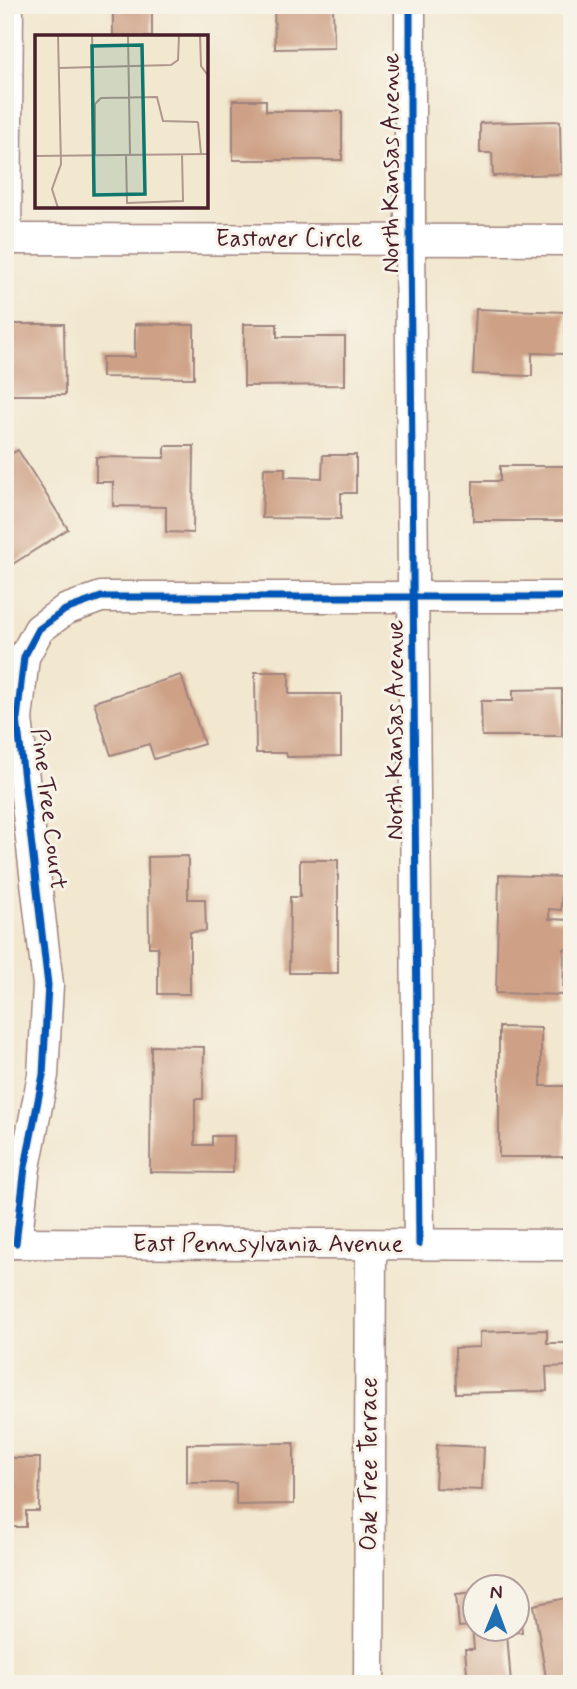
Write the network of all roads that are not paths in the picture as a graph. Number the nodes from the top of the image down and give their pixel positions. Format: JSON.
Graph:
{"nodes":[{"id":1,"x":8,"y":5,"type":"edge"},
{"id":2,"x":410,"y":5,"type":"edge"},
{"id":3,"x":6,"y":239,"type":"edge"},
{"id":4,"x":410,"y":239,"type":"junction"},
{"id":5,"x":572,"y":240,"type":"edge"},
{"id":6,"x":572,"y":597,"type":"edge"},
{"id":7,"x":414,"y":598,"type":"junction"},
{"id":8,"x":10,"y":1243,"type":"edge"},
{"id":9,"x":419,"y":1244,"type":"junction"},
{"id":10,"x":371,"y":1245,"type":"junction"},
{"id":11,"x":572,"y":1245,"type":"edge"},
{"id":12,"x":369,"y":1684,"type":"edge"}],
"edges":[{"from":1,"to":3,"type":"street"},
{"from":2,"to":4,"type":"street","name":"North Kansas Avenue"},
{"from":3,"to":4,"type":"street","name":"Eastover Circle"},
{"from":4,"to":5,"type":"street","name":"Eastover Circle"},
{"from":4,"to":7,"type":"street","name":"North Kansas Avenue"},
{"from":6,"to":7,"type":"street","name":"Pine Tree Court"},
{"from":7,"to":8,"type":"street","name":"Pine Tree Court"},
{"from":7,"to":9,"type":"street","name":"North Kansas Avenue"},
{"from":8,"to":10,"type":"street","name":"East Pennsylvania Avenue"},
{"from":9,"to":10,"type":"street","name":"East Pennsylvania Avenue"},
{"from":9,"to":11,"type":"street","name":"East Pennsylvania Avenue"},
{"from":10,"to":12,"type":"street","name":"Oak Tree Terrace"}]}
